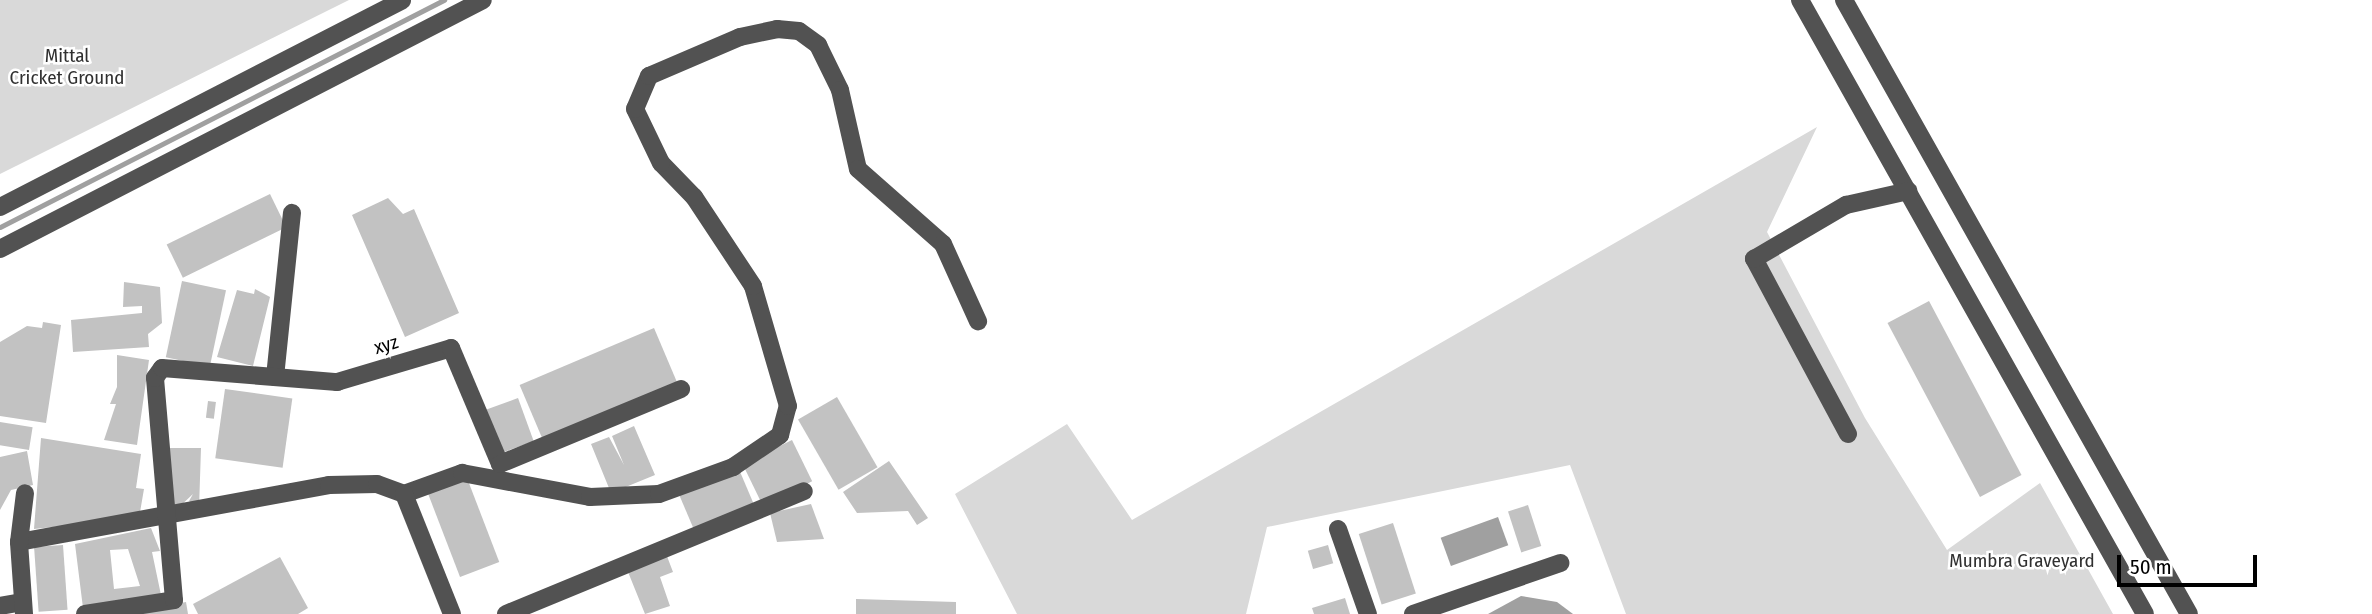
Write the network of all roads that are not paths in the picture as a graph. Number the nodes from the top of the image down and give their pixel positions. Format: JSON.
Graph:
{"nodes":[{"id":1,"x":402,"y":0,"type":"edge"},
{"id":2,"x":484,"y":0,"type":"edge"},
{"id":3,"x":1800,"y":0,"type":"edge"},
{"id":4,"x":1844,"y":0,"type":"edge"},
{"id":5,"x":1908,"y":191,"type":"junction"},
{"id":6,"x":0,"y":207,"type":"edge"},
{"id":7,"x":292,"y":213,"type":"dead end"},
{"id":8,"x":0,"y":249,"type":"edge"},
{"id":9,"x":978,"y":321,"type":"dead end"},
{"id":10,"x":275,"y":377,"type":"junction"},
{"id":11,"x":681,"y":389,"type":"dead end"},
{"id":12,"x":1848,"y":434,"type":"dead end"},
{"id":13,"x":804,"y":491,"type":"dead end"},
{"id":14,"x":25,"y":493,"type":"dead end"},
{"id":15,"x":404,"y":494,"type":"junction"},
{"id":16,"x":164,"y":517,"type":"junction"},
{"id":17,"x":1338,"y":529,"type":"dead end"},
{"id":18,"x":19,"y":542,"type":"junction"},
{"id":19,"x":1560,"y":563,"type":"dead end"},
{"id":20,"x":0,"y":606,"type":"edge"},
{"id":21,"x":23,"y":608,"type":"edge"},
{"id":22,"x":85,"y":614,"type":"edge"},
{"id":23,"x":452,"y":614,"type":"edge"},
{"id":24,"x":506,"y":614,"type":"edge"},
{"id":25,"x":1368,"y":614,"type":"edge"},
{"id":26,"x":1413,"y":614,"type":"edge"},
{"id":27,"x":2146,"y":614,"type":"edge"},
{"id":28,"x":2189,"y":614,"type":"edge"}],
"edges":[{"from":1,"to":6,"type":"street"},
{"from":2,"to":8,"type":"street"},
{"from":3,"to":5,"type":"street"},
{"from":4,"to":28,"type":"street"},
{"from":5,"to":12,"type":"street"},
{"from":5,"to":27,"type":"street"},
{"from":7,"to":10,"type":"street"},
{"from":9,"to":15,"type":"street"},
{"from":10,"to":11,"type":"street","name":"xyz"},
{"from":10,"to":16,"type":"street","name":"xyz"},
{"from":13,"to":24,"type":"street"},
{"from":14,"to":18,"type":"street"},
{"from":15,"to":16,"type":"street"},
{"from":15,"to":23,"type":"street"},
{"from":16,"to":18,"type":"street"},
{"from":16,"to":22,"type":"street"},
{"from":17,"to":25,"type":"street"},
{"from":18,"to":21,"type":"street"},
{"from":19,"to":26,"type":"street"},
{"from":20,"to":21,"type":"street"}]}
